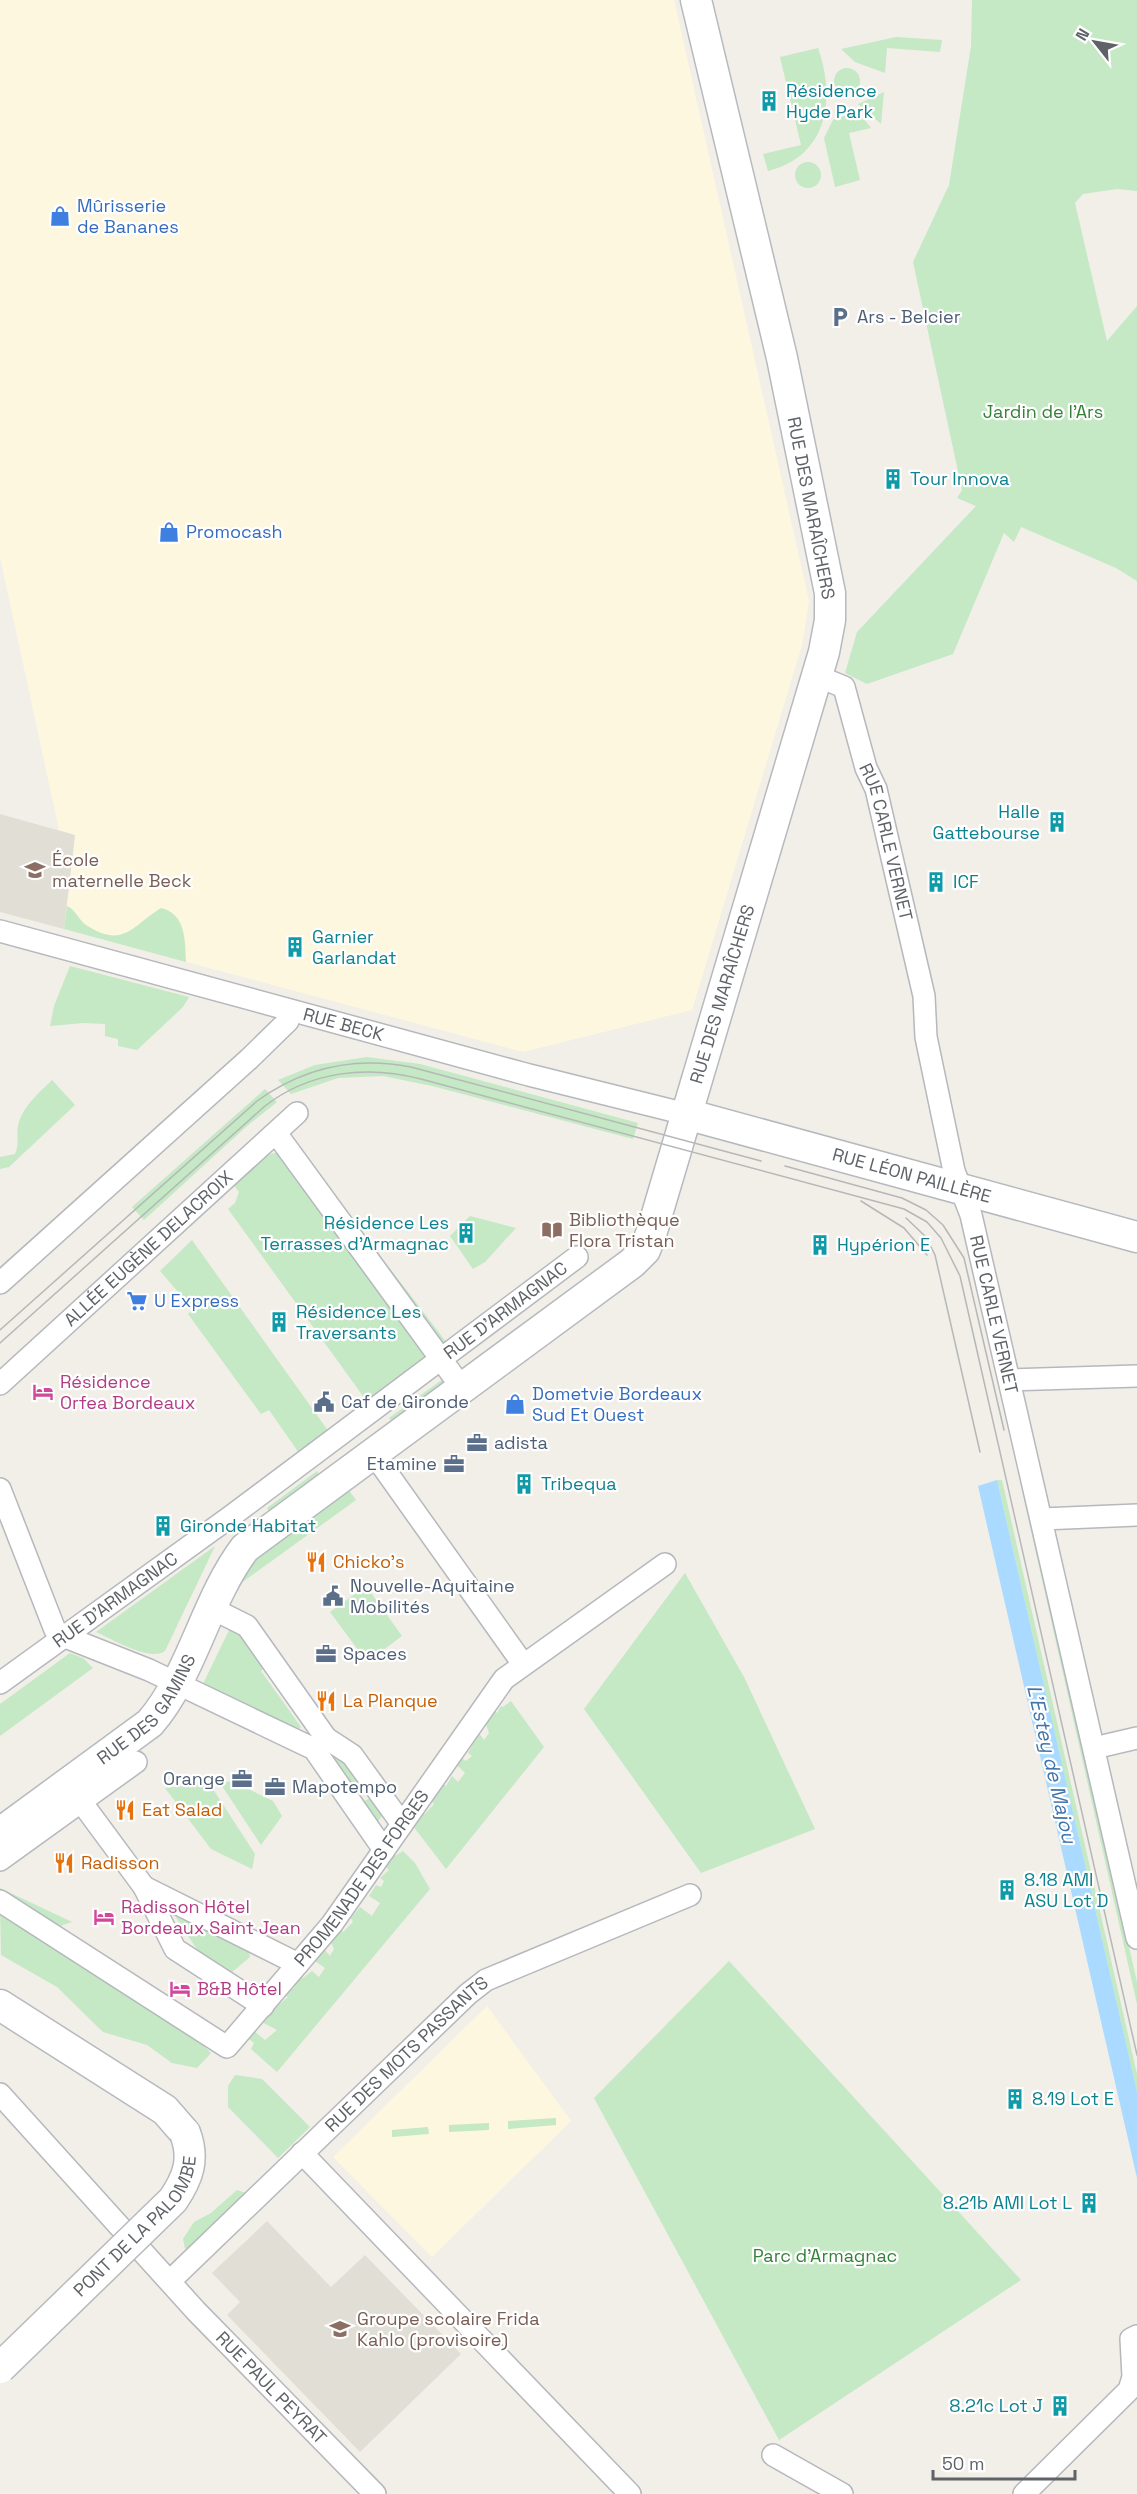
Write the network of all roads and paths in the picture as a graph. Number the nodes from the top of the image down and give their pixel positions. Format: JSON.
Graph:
{"nodes":[{"id":1,"x":696,"y":0,"type":"edge"},
{"id":2,"x":817,"y":676,"type":"junction"},
{"id":3,"x":0,"y":931,"type":"edge"},
{"id":4,"x":291,"y":1011,"type":"junction"},
{"id":5,"x":297,"y":1113,"type":"dead end"},
{"id":6,"x":686,"y":1114,"type":"junction"},
{"id":7,"x":276,"y":1133,"type":"junction"},
{"id":8,"x":962,"y":1190,"type":"junction"},
{"id":9,"x":1137,"y":1237,"type":"edge"},
{"id":10,"x":577,"y":1257,"type":"dead end"},
{"id":11,"x":0,"y":1283,"type":"edge"},
{"id":12,"x":442,"y":1360,"type":"junction"},
{"id":13,"x":1137,"y":1376,"type":"edge"},
{"id":14,"x":1010,"y":1380,"type":"junction"},
{"id":15,"x":0,"y":1384,"type":"edge"},
{"id":16,"x":462,"y":1388,"type":"junction"},
{"id":17,"x":373,"y":1453,"type":"junction"},
{"id":18,"x":0,"y":1489,"type":"edge"},
{"id":19,"x":1137,"y":1515,"type":"edge"},
{"id":20,"x":1042,"y":1520,"type":"junction"},
{"id":21,"x":244,"y":1548,"type":"joint"},
{"id":22,"x":665,"y":1564,"type":"dead end"},
{"id":23,"x":212,"y":1608,"type":"junction"},
{"id":24,"x":63,"y":1636,"type":"junction"},
{"id":25,"x":523,"y":1664,"type":"junction"},
{"id":26,"x":0,"y":1683,"type":"edge"},
{"id":27,"x":176,"y":1683,"type":"junction"},
{"id":28,"x":1137,"y":1738,"type":"edge"},
{"id":29,"x":320,"y":1743,"type":"junction"},
{"id":30,"x":1094,"y":1748,"type":"junction"},
{"id":31,"x":136,"y":1762,"type":"dead end"},
{"id":32,"x":74,"y":1793,"type":"junction"},
{"id":33,"x":402,"y":1824,"type":"junction"},
{"id":34,"x":0,"y":1833,"type":"edge"},
{"id":35,"x":384,"y":1850,"type":"junction"},
{"id":36,"x":0,"y":1860,"type":"edge"},
{"id":37,"x":144,"y":1887,"type":"junction"},
{"id":38,"x":690,"y":1895,"type":"dead end"},
{"id":39,"x":0,"y":1901,"type":"edge"},
{"id":40,"x":1137,"y":1938,"type":"edge"},
{"id":41,"x":298,"y":1964,"type":"junction"},
{"id":42,"x":0,"y":2005,"type":"edge"},
{"id":43,"x":263,"y":2006,"type":"junction"},
{"id":44,"x":0,"y":2094,"type":"edge"},
{"id":45,"x":302,"y":2153,"type":"junction"},
{"id":46,"x":170,"y":2281,"type":"junction"},
{"id":47,"x":1134,"y":2338,"type":"edge"},
{"id":48,"x":0,"y":2368,"type":"edge"},
{"id":49,"x":773,"y":2455,"type":"dead end"},
{"id":50,"x":375,"y":2494,"type":"edge"},
{"id":51,"x":630,"y":2494,"type":"edge"},
{"id":52,"x":842,"y":2494,"type":"edge"},
{"id":53,"x":1024,"y":2494,"type":"edge"}],
"edges":[{"from":1,"to":2,"type":"main road","name":"RUE DES MARAÎCHERS"},
{"from":2,"to":6,"type":"main road","name":"RUE DES MARAÎCHERS"},
{"from":2,"to":8,"type":"street","name":"RUE CARLE VERNET"},
{"from":3,"to":4,"type":"street","name":"RUE BECK"},
{"from":4,"to":6,"type":"street","name":"RUE BECK"},
{"from":4,"to":11,"type":"street"},
{"from":5,"to":7,"type":"street","name":"ALLÉE EUGÈNE DELACROIX"},
{"from":6,"to":8,"type":"main road","name":"RUE LÉON PAILLÈRE"},
{"from":6,"to":16,"type":"main road","name":"RUE D'ARMAGNAC"},
{"from":7,"to":12,"type":"street"},
{"from":7,"to":15,"type":"street","name":"ALLÉE EUGÈNE DELACROIX"},
{"from":8,"to":9,"type":"main road","name":"RUE LÉON PAILLÈRE"},
{"from":8,"to":14,"type":"street","name":"RUE CARLE VERNET"},
{"from":10,"to":12,"type":"street","name":"RUE D'ARMAGNAC"},
{"from":12,"to":16,"type":"street"},
{"from":12,"to":24,"type":"street","name":"RUE D'ARMAGNAC"},
{"from":13,"to":14,"type":"street"},
{"from":14,"to":20,"type":"street","name":"RUE CARLE VERNET"},
{"from":16,"to":17,"type":"main road","name":"RUE D'ARMAGNAC"},
{"from":17,"to":21,"type":"main road","name":"RUE D'ARMAGNAC"},
{"from":17,"to":25,"type":"street"},
{"from":18,"to":24,"type":"street"},
{"from":19,"to":20,"type":"street"},
{"from":20,"to":30,"type":"street","name":"RUE CARLE VERNET"},
{"from":21,"to":23,"type":"main road","name":"RUE DES GAMINS"},
{"from":22,"to":25,"type":"street","name":"PROMENADE DES FORGES"},
{"from":23,"to":27,"type":"main road","name":"RUE DES GAMINS"},
{"from":23,"to":29,"type":"street"},
{"from":24,"to":26,"type":"street","name":"RUE D'ARMAGNAC"},
{"from":24,"to":27,"type":"street"},
{"from":25,"to":33,"type":"street","name":"PROMENADE DES FORGES"},
{"from":27,"to":29,"type":"street"},
{"from":27,"to":32,"type":"main road","name":"RUE DES GAMINS"},
{"from":28,"to":30,"type":"street"},
{"from":29,"to":33,"type":"street"},
{"from":29,"to":35,"type":"street"},
{"from":30,"to":40,"type":"street","name":"RUE CARLE VERNET"},
{"from":31,"to":32,"type":"street"},
{"from":32,"to":34,"type":"main road","name":"RUE DES GAMINS"},
{"from":32,"to":36,"type":"street"},
{"from":32,"to":37,"type":"street"},
{"from":33,"to":35,"type":"street","name":"PROMENADE DES FORGES"},
{"from":35,"to":41,"type":"street","name":"PROMENADE DES FORGES"},
{"from":37,"to":41,"type":"street"},
{"from":37,"to":43,"type":"street"},
{"from":38,"to":45,"type":"street","name":"RUE DES MOTS PASSANTS"},
{"from":39,"to":43,"type":"street","name":"PROMENADE DES FORGES"},
{"from":41,"to":43,"type":"street","name":"PROMENADE DES FORGES"},
{"from":42,"to":48,"type":"main road","name":"PONT DE LA PALOMBE","bridge":true},
{"from":44,"to":46,"type":"street","name":"RUE PAUL PEYRAT"},
{"from":45,"to":46,"type":"street","name":"RUE DES MOTS PASSANTS"},
{"from":45,"to":51,"type":"street"},
{"from":46,"to":50,"type":"street","name":"RUE PAUL PEYRAT"},
{"from":47,"to":53,"type":"street"},
{"from":49,"to":52,"type":"street"}]}
